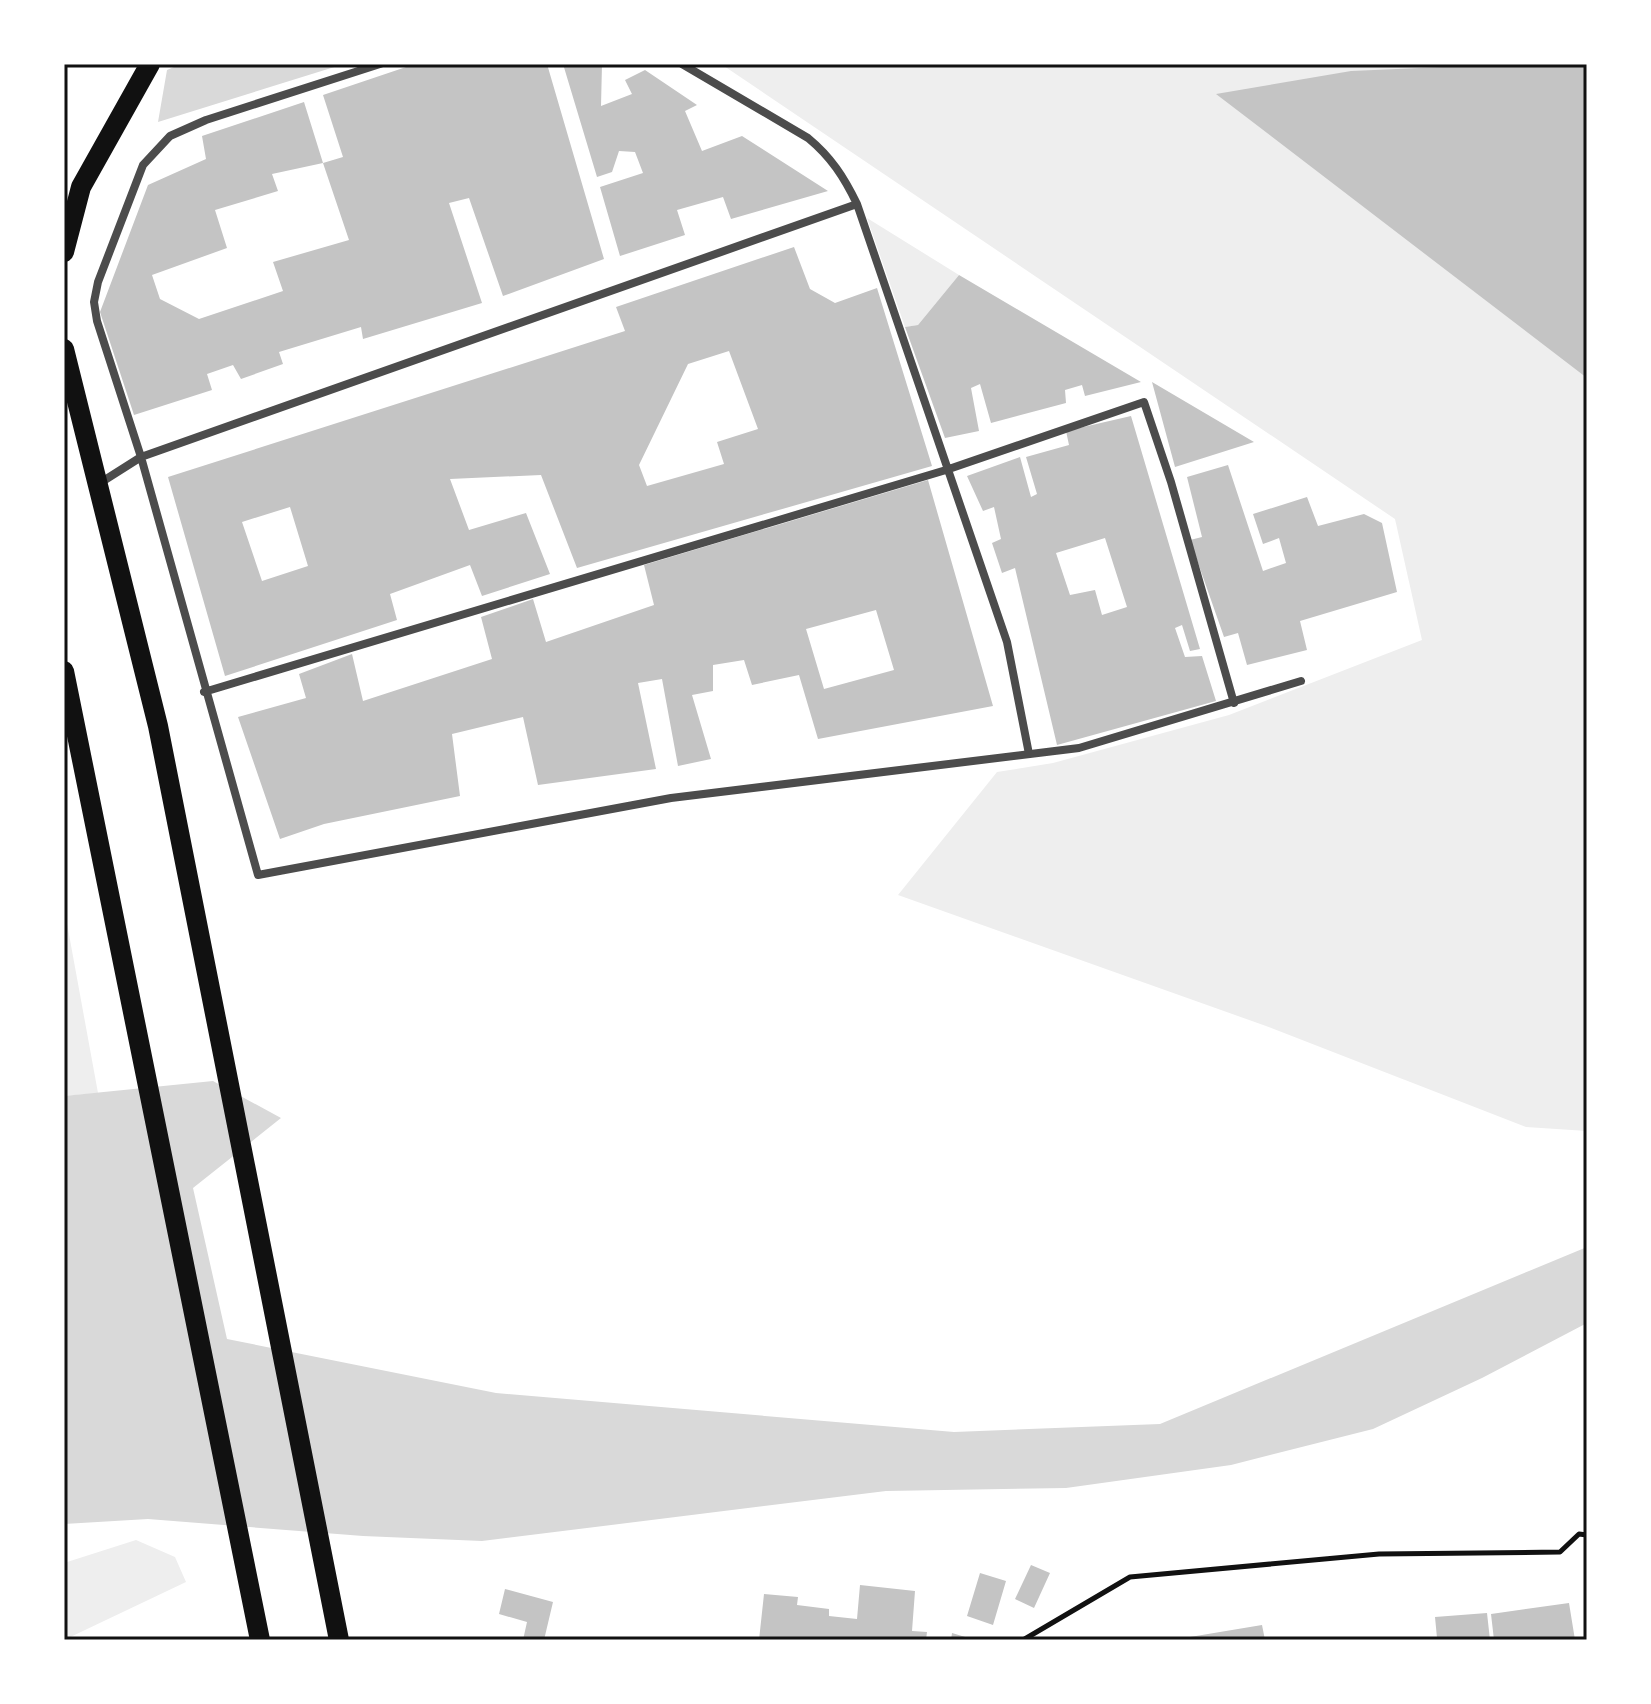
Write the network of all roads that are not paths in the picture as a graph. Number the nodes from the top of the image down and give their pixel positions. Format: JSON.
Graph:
{"nodes":[{"id":1,"x":150,"y":64,"type":"edge"},
{"id":2,"x":380,"y":64,"type":"edge"},
{"id":3,"x":682,"y":64,"type":"edge"},
{"id":4,"x":857,"y":204,"type":"junction"},
{"id":5,"x":64,"y":252,"type":"edge"},
{"id":6,"x":64,"y":349,"type":"edge"},
{"id":7,"x":141,"y":457,"type":"junction"},
{"id":8,"x":946,"y":470,"type":"junction"},
{"id":9,"x":96,"y":485,"type":"junction"},
{"id":10,"x":64,"y":671,"type":"edge"},
{"id":11,"x":1301,"y":681,"type":"dead end"},
{"id":12,"x":204,"y":692,"type":"junction"},
{"id":13,"x":1234,"y":703,"type":"junction"},
{"id":14,"x":1029,"y":754,"type":"junction"},
{"id":15,"x":260,"y":1640,"type":"edge"},
{"id":16,"x":339,"y":1640,"type":"edge"}],
"edges":[{"from":1,"to":5,"type":"main road"},
{"from":2,"to":7,"type":"street"},
{"from":3,"to":4,"type":"street"},
{"from":4,"to":7,"type":"street"},
{"from":4,"to":8,"type":"street"},
{"from":6,"to":9,"type":"main road"},
{"from":7,"to":9,"type":"street"},
{"from":7,"to":12,"type":"street"},
{"from":8,"to":12,"type":"street"},
{"from":8,"to":13,"type":"street"},
{"from":8,"to":14,"type":"street"},
{"from":9,"to":16,"type":"main road"},
{"from":10,"to":15,"type":"main road"},
{"from":11,"to":13,"type":"street"},
{"from":12,"to":14,"type":"street"},
{"from":13,"to":14,"type":"street"}]}
